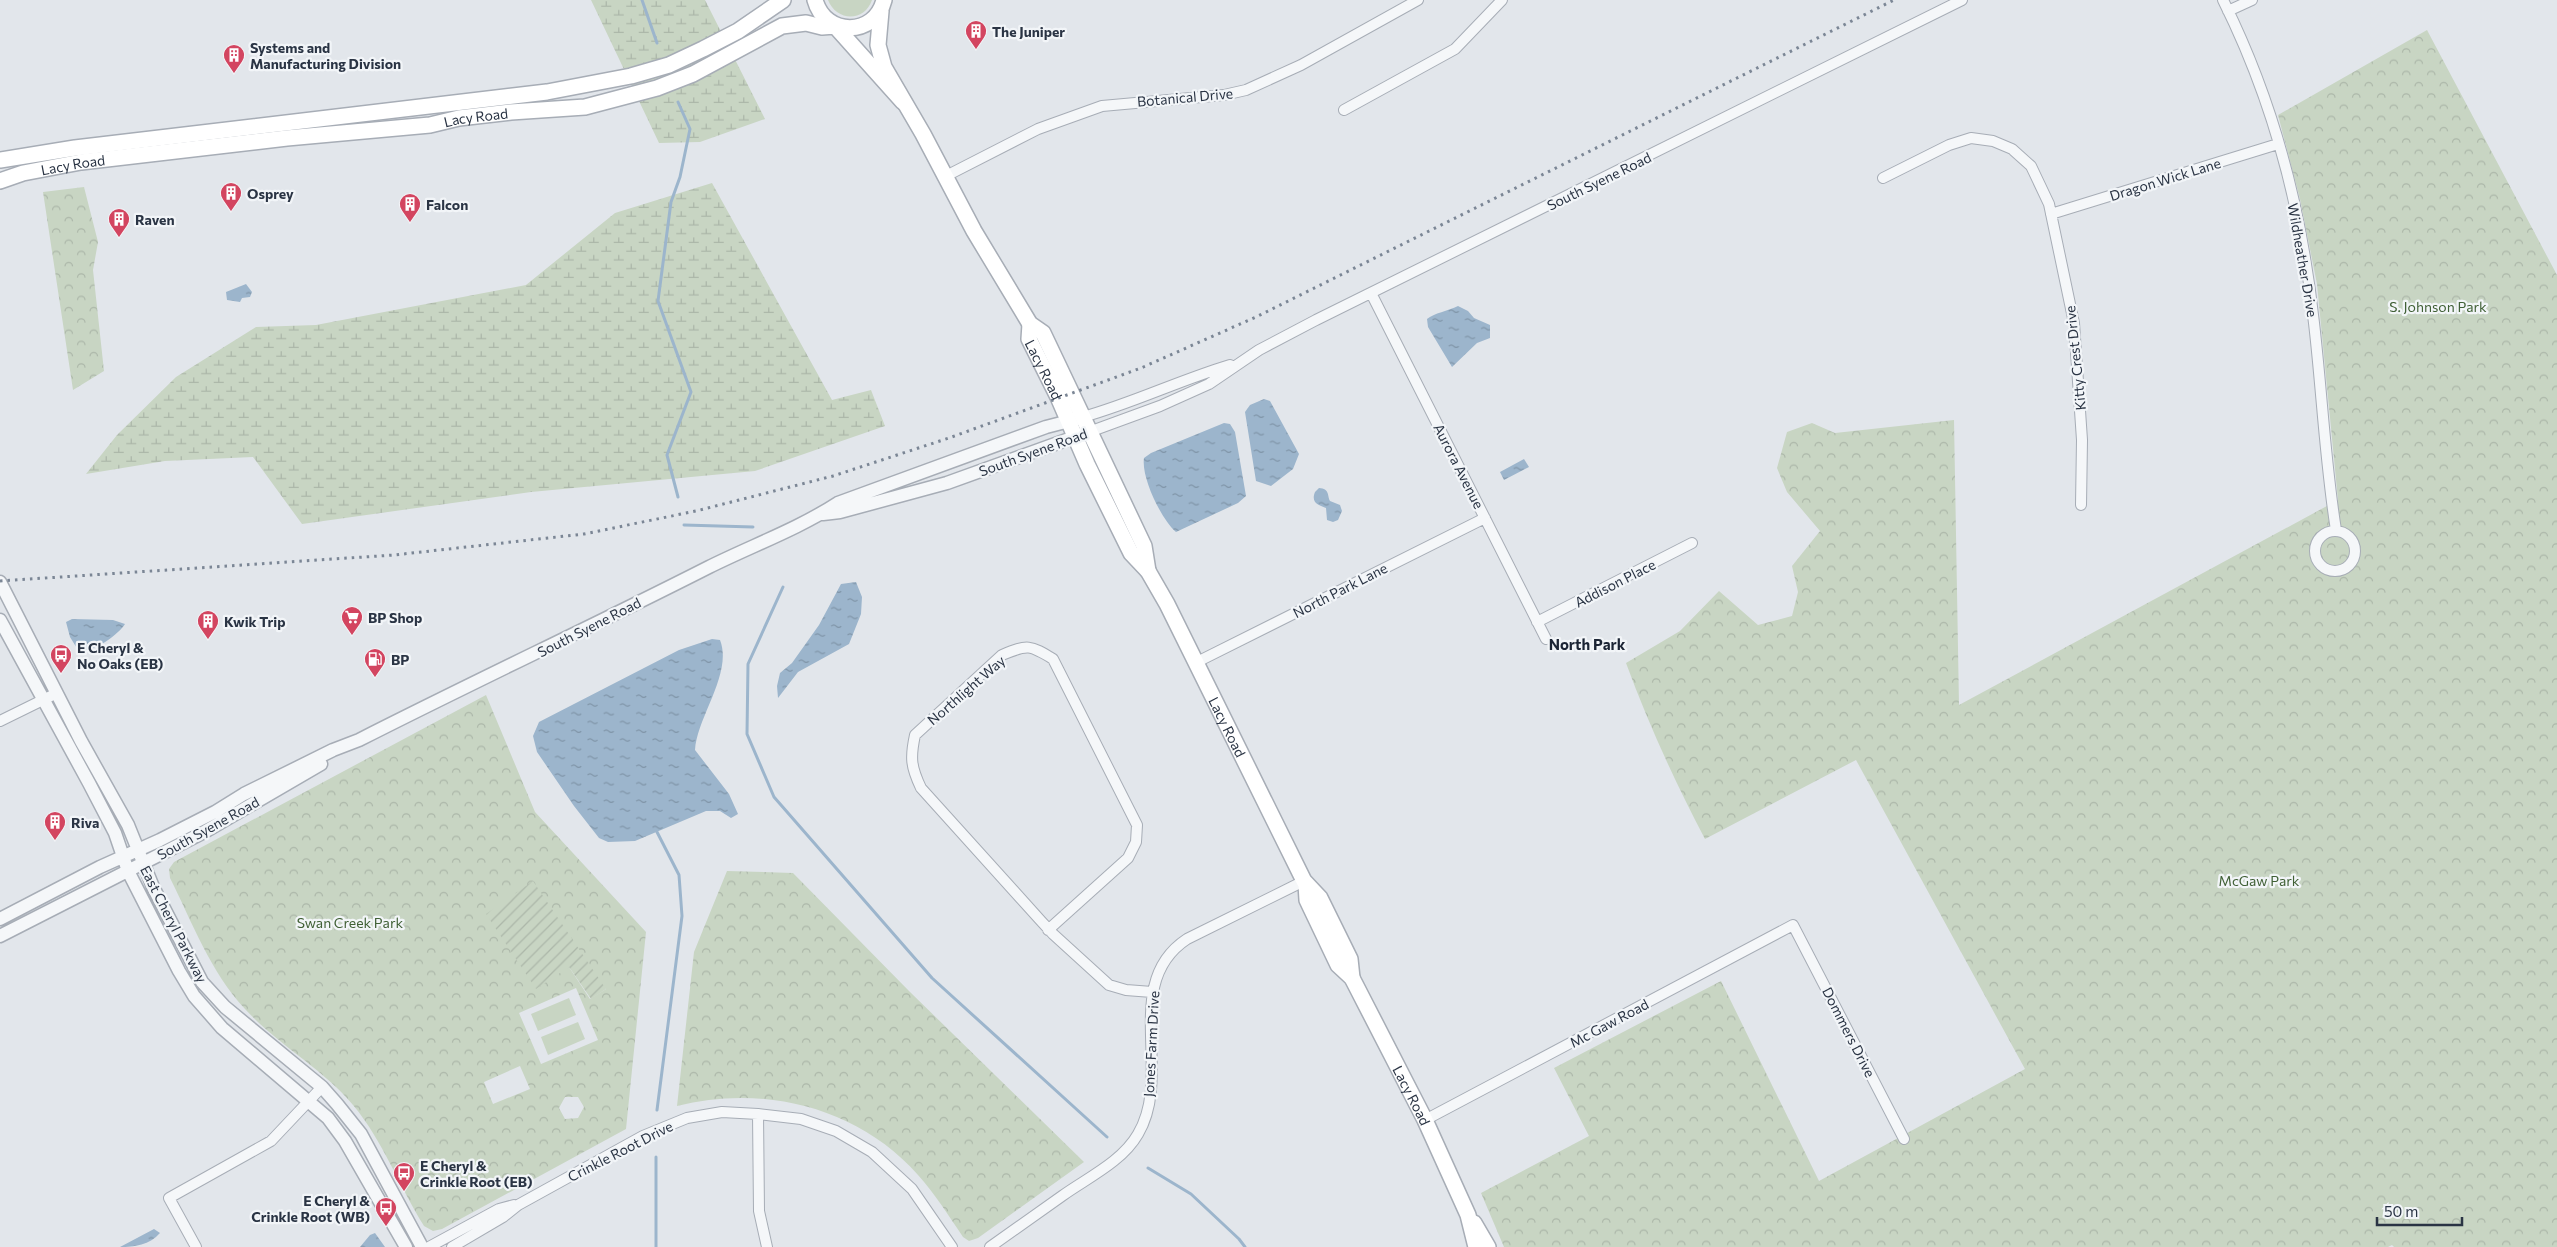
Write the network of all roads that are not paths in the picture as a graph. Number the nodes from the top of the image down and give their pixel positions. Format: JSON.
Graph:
{"nodes":[{"id":1,"x":784,"y":0,"type":"edge"},
{"id":2,"x":815,"y":0,"type":"edge"},
{"id":3,"x":891,"y":0,"type":"edge"},
{"id":4,"x":1418,"y":0,"type":"edge"},
{"id":5,"x":1502,"y":0,"type":"edge"},
{"id":6,"x":1962,"y":0,"type":"edge"},
{"id":7,"x":2223,"y":0,"type":"edge"},
{"id":8,"x":2252,"y":0,"type":"edge"},
{"id":9,"x":883,"y":6,"type":"edge"},
{"id":10,"x":2228,"y":11,"type":"junction"},
{"id":11,"x":835,"y":26,"type":"junction"},
{"id":12,"x":903,"y":102,"type":"junction"},
{"id":13,"x":1344,"y":110,"type":"dead end"},
{"id":14,"x":2278,"y":144,"type":"junction"},
{"id":15,"x":0,"y":160,"type":"edge"},
{"id":16,"x":946,"y":176,"type":"junction"},
{"id":17,"x":1883,"y":178,"type":"dead end"},
{"id":18,"x":0,"y":181,"type":"edge"},
{"id":19,"x":2051,"y":214,"type":"junction"},
{"id":20,"x":1371,"y":293,"type":"junction"},
{"id":21,"x":1237,"y":364,"type":"junction"},
{"id":22,"x":1076,"y":419,"type":"junction"},
{"id":23,"x":1082,"y":434,"type":"junction"},
{"id":24,"x":2081,"y":505,"type":"dead end"},
{"id":25,"x":820,"y":515,"type":"junction"},
{"id":26,"x":1485,"y":518,"type":"junction"},
{"id":27,"x":2336,"y":530,"type":"junction"},
{"id":28,"x":1692,"y":543,"type":"dead end"},
{"id":29,"x":0,"y":582,"type":"edge"},
{"id":30,"x":0,"y":620,"type":"edge"},
{"id":31,"x":1537,"y":622,"type":"junction"},
{"id":32,"x":1546,"y":639,"type":"dead end"},
{"id":33,"x":1195,"y":663,"type":"junction"},
{"id":34,"x":57,"y":693,"type":"junction"},
{"id":35,"x":43,"y":700,"type":"junction"},
{"id":36,"x":0,"y":721,"type":"edge"},
{"id":37,"x":359,"y":740,"type":"junction"},
{"id":38,"x":137,"y":850,"type":"junction"},
{"id":39,"x":123,"y":856,"type":"junction"},
{"id":40,"x":142,"y":864,"type":"junction"},
{"id":41,"x":128,"y":871,"type":"junction"},
{"id":42,"x":1305,"y":883,"type":"junction"},
{"id":43,"x":0,"y":919,"type":"edge"},
{"id":44,"x":1793,"y":925,"type":"joint"},
{"id":45,"x":1048,"y":930,"type":"junction"},
{"id":46,"x":0,"y":936,"type":"edge"},
{"id":47,"x":1152,"y":992,"type":"junction"},
{"id":48,"x":322,"y":1087,"type":"junction"},
{"id":49,"x":310,"y":1101,"type":"junction"},
{"id":50,"x":758,"y":1114,"type":"junction"},
{"id":51,"x":1425,"y":1120,"type":"junction"},
{"id":52,"x":1904,"y":1139,"type":"dead end"},
{"id":53,"x":518,"y":1205,"type":"junction"},
{"id":54,"x":1468,"y":1215,"type":"junction"},
{"id":55,"x":196,"y":1247,"type":"edge"},
{"id":56,"x":406,"y":1247,"type":"edge"},
{"id":57,"x":422,"y":1247,"type":"edge"},
{"id":58,"x":429,"y":1247,"type":"edge"},
{"id":59,"x":452,"y":1247,"type":"edge"},
{"id":60,"x":767,"y":1247,"type":"edge"},
{"id":61,"x":952,"y":1247,"type":"edge"},
{"id":62,"x":990,"y":1247,"type":"edge"},
{"id":63,"x":1476,"y":1247,"type":"edge"},
{"id":64,"x":1488,"y":1247,"type":"edge"}],
"edges":[{"from":1,"to":15,"type":"main road","name":"Lacy Road"},
{"from":2,"to":11,"type":"main road"},
{"from":3,"to":9,"type":"street"},
{"from":4,"to":16,"type":"street","name":"Botanical Drive"},
{"from":5,"to":13,"type":"street"},
{"from":6,"to":20,"type":"street","name":"South Syene Road"},
{"from":7,"to":10,"type":"street","name":"Wildheather Drive"},
{"from":8,"to":10,"type":"street"},
{"from":9,"to":11,"type":"main road"},
{"from":9,"to":12,"type":"main road","name":"Lacy Road"},
{"from":10,"to":14,"type":"street","name":"Wildheather Drive"},
{"from":11,"to":12,"type":"main road","name":"Lacy Road"},
{"from":11,"to":18,"type":"main road","name":"Lacy Road"},
{"from":12,"to":16,"type":"main road","name":"Lacy Road"},
{"from":14,"to":19,"type":"street","name":"Dragon Wick Lane"},
{"from":14,"to":27,"type":"street","name":"Wildheather Drive"},
{"from":16,"to":22,"type":"main road","name":"Lacy Road"},
{"from":17,"to":19,"type":"street","name":"Kitty Crest Drive"},
{"from":19,"to":24,"type":"street","name":"Kitty Crest Drive"},
{"from":20,"to":21,"type":"street","name":"South Syene Road"},
{"from":20,"to":26,"type":"street","name":"Aurora Avenue"},
{"from":21,"to":22,"type":"street","name":"South Syene Road"},
{"from":21,"to":23,"type":"street","name":"South Syene Road"},
{"from":22,"to":23,"type":"main road","name":"Lacy Road"},
{"from":22,"to":25,"type":"street","name":"South Syene Road"},
{"from":23,"to":25,"type":"street","name":"South Syene Road"},
{"from":23,"to":33,"type":"main road","name":"Lacy Road"},
{"from":25,"to":37,"type":"street","name":"South Syene Road"},
{"from":26,"to":31,"type":"street","name":"Aurora Avenue"},
{"from":26,"to":33,"type":"street","name":"North Park Lane"},
{"from":27,"to":27,"type":"street"},
{"from":28,"to":31,"type":"street","name":"Addison Place"},
{"from":29,"to":34,"type":"street","name":"East Cheryl Parkway"},
{"from":30,"to":35,"type":"street","name":"East Cheryl Parkway"},
{"from":31,"to":32,"type":"street","name":"Aurora Avenue"},
{"from":33,"to":42,"type":"main road","name":"Lacy Road"},
{"from":34,"to":35,"type":"street"},
{"from":34,"to":38,"type":"street","name":"East Cheryl Parkway"},
{"from":35,"to":36,"type":"street"},
{"from":35,"to":39,"type":"street","name":"East Cheryl Parkway"},
{"from":37,"to":38,"type":"street","name":"South Syene Road"},
{"from":37,"to":40,"type":"street","name":"South Syene Road"},
{"from":38,"to":39,"type":"street","name":"South Syene Road"},
{"from":38,"to":40,"type":"street","name":"East Cheryl Parkway"},
{"from":39,"to":41,"type":"street","name":"East Cheryl Parkway"},
{"from":39,"to":43,"type":"street","name":"South Syene Road"},
{"from":40,"to":41,"type":"street","name":"South Syene Road"},
{"from":40,"to":48,"type":"street","name":"East Cheryl Parkway"},
{"from":41,"to":46,"type":"street","name":"South Syene Road"},
{"from":41,"to":49,"type":"street","name":"East Cheryl Parkway"},
{"from":42,"to":47,"type":"street","name":"Jones Farm Drive"},
{"from":42,"to":51,"type":"main road","name":"Lacy Road"},
{"from":44,"to":51,"type":"street","name":"Mc Gaw Road"},
{"from":44,"to":52,"type":"street","name":"Dommers Drive"},
{"from":45,"to":45,"type":"street","name":"Northlight Way"},
{"from":45,"to":47,"type":"street","name":"Northlight Way"},
{"from":47,"to":62,"type":"street","name":"Jones Farm Drive"},
{"from":48,"to":49,"type":"street"},
{"from":48,"to":57,"type":"street","name":"East Cheryl Parkway"},
{"from":49,"to":55,"type":"street"},
{"from":49,"to":56,"type":"street","name":"East Cheryl Parkway"},
{"from":50,"to":53,"type":"street","name":"Crinkle Root Drive"},
{"from":50,"to":60,"type":"street"},
{"from":50,"to":61,"type":"street","name":"Crinkle Root Drive"},
{"from":51,"to":54,"type":"main road","name":"Lacy Road"},
{"from":53,"to":58,"type":"street","name":"Crinkle Root Drive"},
{"from":53,"to":59,"type":"street","name":"Crinkle Root Drive"},
{"from":54,"to":63,"type":"main road","name":"Lacy Road"},
{"from":54,"to":64,"type":"main road","name":"Lacy Road"}]}
